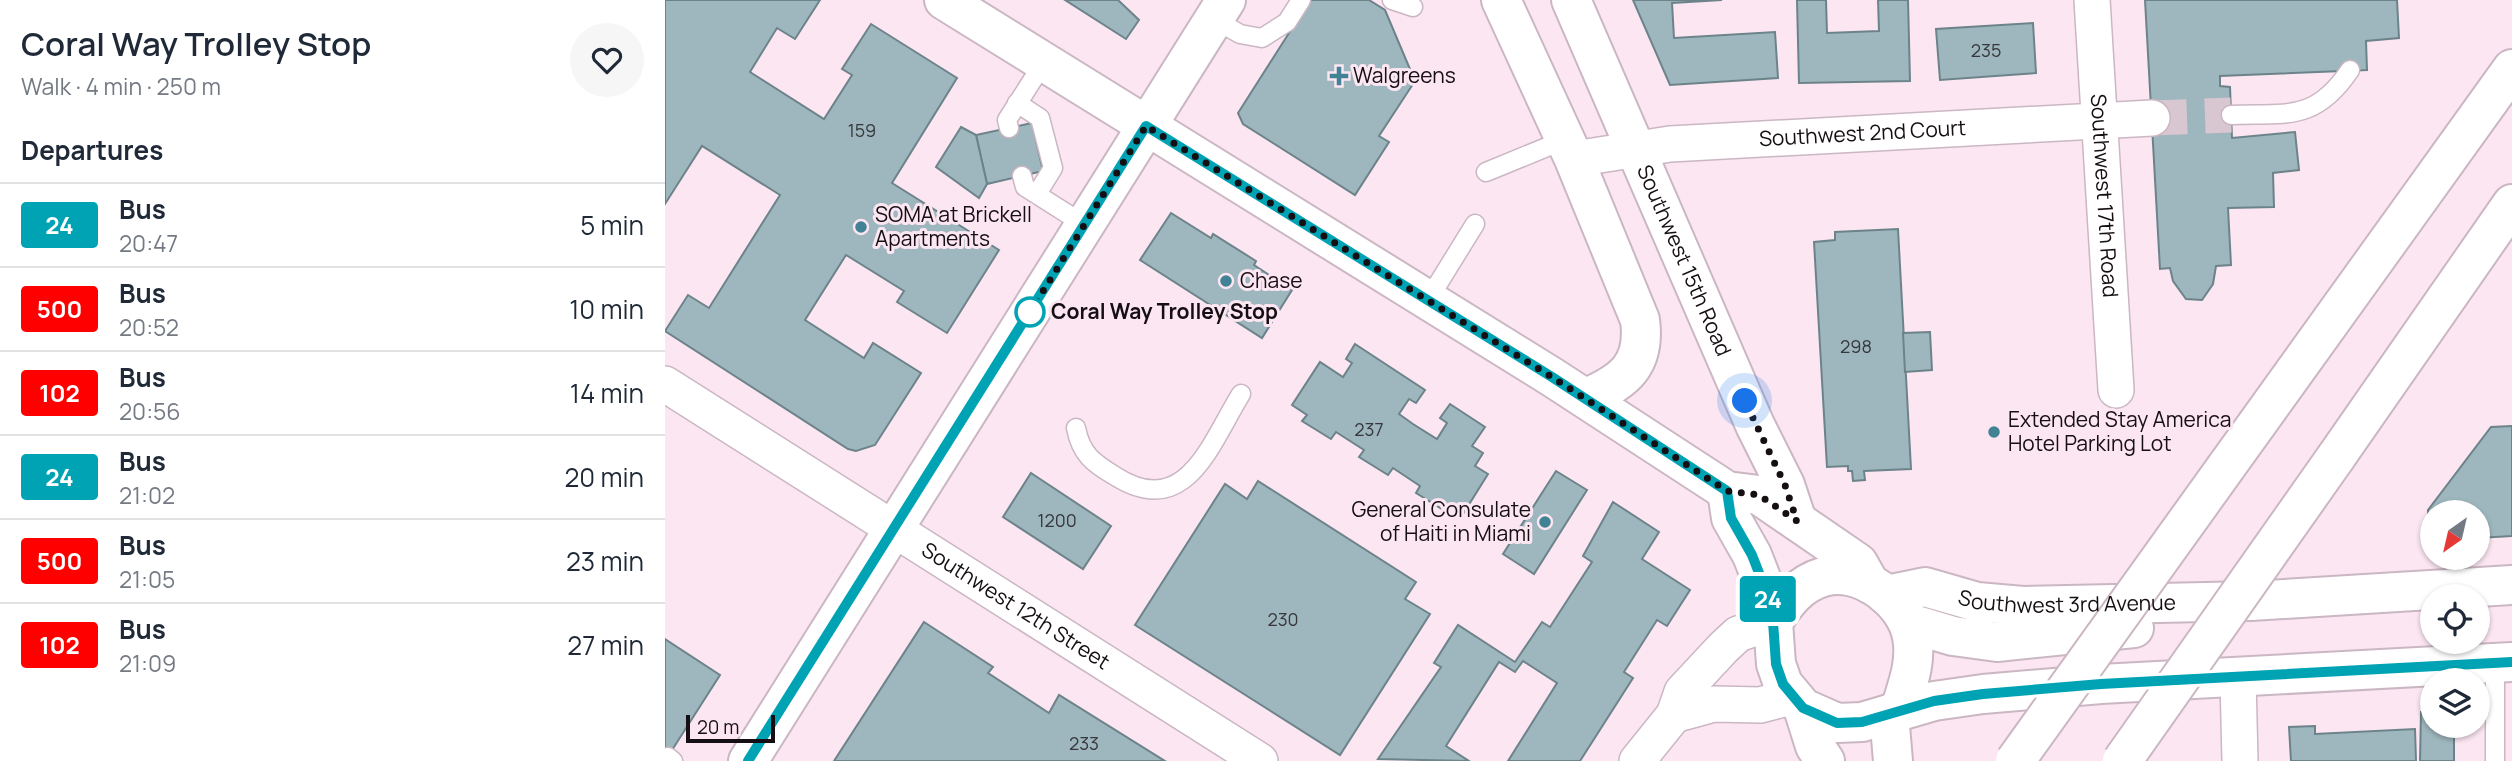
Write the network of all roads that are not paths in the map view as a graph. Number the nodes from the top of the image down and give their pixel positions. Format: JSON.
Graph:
{"nodes":[{"id":1,"x":944,"y":0,"type":"edge"},
{"id":2,"x":1301,"y":0,"type":"edge"},
{"id":3,"x":1392,"y":0,"type":"edge"},
{"id":4,"x":1501,"y":0,"type":"edge"},
{"id":5,"x":1571,"y":0,"type":"edge"},
{"id":6,"x":2092,"y":0,"type":"edge"},
{"id":7,"x":1413,"y":7,"type":"dead end"},
{"id":8,"x":1220,"y":9,"type":"edge"},
{"id":9,"x":1044,"y":62,"type":"junction"},
{"id":10,"x":2512,"y":69,"type":"edge"},
{"id":11,"x":2350,"y":70,"type":"dead end"},
{"id":12,"x":1017,"y":103,"type":"junction"},
{"id":13,"x":2231,"y":115,"type":"tunnel mouth"},
{"id":14,"x":2152,"y":118,"type":"tunnel mouth"},
{"id":15,"x":2100,"y":122,"type":"junction"},
{"id":16,"x":1146,"y":126,"type":"junction"},
{"id":17,"x":1009,"y":128,"type":"dead end"},
{"id":18,"x":1569,"y":150,"type":"junction"},
{"id":19,"x":1635,"y":150,"type":"junction"},
{"id":20,"x":1486,"y":172,"type":"dead end"},
{"id":21,"x":1022,"y":176,"type":"dead end"},
{"id":22,"x":1037,"y":194,"type":"junction"},
{"id":23,"x":2512,"y":204,"type":"edge"},
{"id":24,"x":1475,"y":224,"type":"dead end"},
{"id":25,"x":1085,"y":225,"type":"junction"},
{"id":26,"x":1428,"y":300,"type":"junction"},
{"id":27,"x":665,"y":384,"type":"edge"},
{"id":28,"x":2116,"y":390,"type":"dead end"},
{"id":29,"x":1241,"y":394,"type":"dead end"},
{"id":30,"x":1586,"y":398,"type":"junction"},
{"id":31,"x":1076,"y":428,"type":"dead end"},
{"id":32,"x":1727,"y":491,"type":"junction"},
{"id":33,"x":1797,"y":521,"type":"junction"},
{"id":34,"x":893,"y":529,"type":"junction"},
{"id":35,"x":2512,"y":585,"type":"edge"},
{"id":36,"x":1888,"y":601,"type":"junction"},
{"id":37,"x":1773,"y":622,"type":"junction"},
{"id":38,"x":2503,"y":663,"type":"edge"},
{"id":39,"x":2238,"y":679,"type":"junction"},
{"id":40,"x":1797,"y":703,"type":"junction"},
{"id":41,"x":1895,"y":712,"type":"junction"},
{"id":42,"x":1674,"y":715,"type":"junction"},
{"id":43,"x":748,"y":761,"type":"edge"},
{"id":44,"x":1261,"y":761,"type":"edge"},
{"id":45,"x":1637,"y":761,"type":"edge"},
{"id":46,"x":1825,"y":761,"type":"edge"},
{"id":47,"x":1893,"y":761,"type":"edge"},
{"id":48,"x":2015,"y":761,"type":"edge"},
{"id":49,"x":2122,"y":761,"type":"edge"},
{"id":50,"x":2240,"y":761,"type":"edge"},
{"id":51,"x":2495,"y":761,"type":"edge"}],
"edges":[{"from":1,"to":9,"type":"main road"},
{"from":2,"to":8,"type":"lane"},
{"from":3,"to":7,"type":"lane"},
{"from":4,"to":18,"type":"main road"},
{"from":5,"to":19,"type":"main road","name":"Southwest 15th Road"},
{"from":6,"to":15,"type":"street","name":"Southwest 17th Road"},
{"from":8,"to":16,"type":"main road"},
{"from":9,"to":12,"type":"lane"},
{"from":9,"to":16,"type":"main road"},
{"from":10,"to":48,"type":"main road","bridge":true},
{"from":11,"to":13,"type":"lane"},
{"from":12,"to":17,"type":"lane"},
{"from":12,"to":22,"type":"lane"},
{"from":14,"to":15,"type":"street","name":"Southwest 2nd Court"},
{"from":15,"to":19,"type":"street","name":"Southwest 2nd Court"},
{"from":15,"to":28,"type":"street","name":"Southwest 17th Road"},
{"from":16,"to":25,"type":"main road"},
{"from":16,"to":26,"type":"main road"},
{"from":18,"to":19,"type":"street","name":"Southwest 2nd Court"},
{"from":18,"to":20,"type":"lane"},
{"from":18,"to":30,"type":"main road"},
{"from":19,"to":33,"type":"main road","name":"Southwest 15th Road"},
{"from":21,"to":22,"type":"lane"},
{"from":22,"to":25,"type":"lane"},
{"from":23,"to":49,"type":"main road","bridge":true},
{"from":24,"to":26,"type":"lane"},
{"from":25,"to":34,"type":"main road"},
{"from":26,"to":30,"type":"main road"},
{"from":27,"to":34,"type":"street","name":"Southwest 12th Street"},
{"from":29,"to":31,"type":"lane"},
{"from":30,"to":32,"type":"main road"},
{"from":32,"to":33,"type":"main road"},
{"from":32,"to":37,"type":"main road"},
{"from":33,"to":36,"type":"main road"},
{"from":34,"to":43,"type":"main road"},
{"from":34,"to":44,"type":"street","name":"Southwest 12th Street"},
{"from":35,"to":36,"type":"main road","name":"Southwest 3rd Avenue"},
{"from":36,"to":37,"type":"main road"},
{"from":36,"to":41,"type":"main road"},
{"from":37,"to":40,"type":"main road"},
{"from":37,"to":42,"type":"street"},
{"from":38,"to":39,"type":"main road"},
{"from":38,"to":51,"type":"lane"},
{"from":39,"to":41,"type":"main road"},
{"from":39,"to":50,"type":"street"},
{"from":40,"to":41,"type":"main road"},
{"from":40,"to":42,"type":"street"},
{"from":40,"to":46,"type":"main road"},
{"from":41,"to":47,"type":"main road"},
{"from":42,"to":45,"type":"street"}]}
